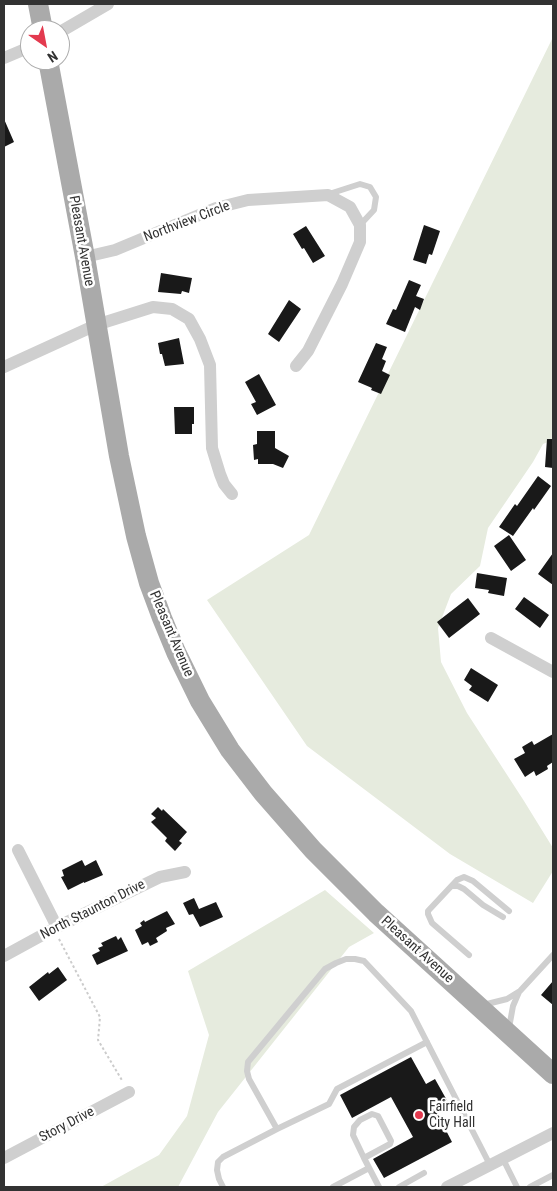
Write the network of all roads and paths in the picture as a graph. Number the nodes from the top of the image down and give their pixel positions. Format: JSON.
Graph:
{"nodes":[{"id":1,"x":38,"y":4,"type":"edge"},
{"id":2,"x":108,"y":4,"type":"edge"},
{"id":3,"x":40,"y":20,"type":"edge"},
{"id":4,"x":70,"y":26,"type":"edge"},
{"id":5,"x":20,"y":51,"type":"edge"},
{"id":6,"x":4,"y":58,"type":"edge"},
{"id":7,"x":50,"y":70,"type":"edge"},
{"id":8,"x":328,"y":195,"type":"junction"},
{"id":9,"x":360,"y":225,"type":"junction"},
{"id":10,"x":84,"y":257,"type":"junction"},
{"id":11,"x":96,"y":325,"type":"junction"},
{"id":12,"x":4,"y":366,"type":"edge"},
{"id":13,"x":296,"y":366,"type":"dead end"},
{"id":14,"x":232,"y":494,"type":"dead end"},
{"id":15,"x":491,"y":638,"type":"dead end"},
{"id":16,"x":553,"y":672,"type":"edge"},
{"id":17,"x":18,"y":850,"type":"dead end"},
{"id":18,"x":185,"y":872,"type":"dead end"},
{"id":19,"x":452,"y":886,"type":"junction"},
{"id":20,"x":509,"y":911,"type":"dead end"},
{"id":21,"x":503,"y":917,"type":"dead end"},
{"id":22,"x":57,"y":927,"type":"junction"},
{"id":23,"x":468,"y":955,"type":"dead end"},
{"id":24,"x":553,"y":955,"type":"edge"},
{"id":25,"x":4,"y":956,"type":"edge"},
{"id":26,"x":520,"y":991,"type":"junction"},
{"id":27,"x":478,"y":1007,"type":"junction"},
{"id":28,"x":508,"y":1033,"type":"junction"},
{"id":29,"x":427,"y":1042,"type":"junction"},
{"id":30,"x":553,"y":1074,"type":"edge"},
{"id":31,"x":129,"y":1092,"type":"joint"},
{"id":32,"x":277,"y":1129,"type":"junction"},
{"id":33,"x":553,"y":1133,"type":"edge"},
{"id":34,"x":4,"y":1158,"type":"edge"},
{"id":35,"x":364,"y":1158,"type":"junction"},
{"id":36,"x":502,"y":1159,"type":"junction"},
{"id":37,"x":490,"y":1165,"type":"junction"},
{"id":38,"x":369,"y":1168,"type":"junction"},
{"id":39,"x":424,"y":1174,"type":"dead end"},
{"id":40,"x":553,"y":1175,"type":"edge"},
{"id":41,"x":223,"y":1187,"type":"edge"},
{"id":42,"x":332,"y":1187,"type":"edge"},
{"id":43,"x":379,"y":1187,"type":"edge"},
{"id":44,"x":399,"y":1187,"type":"edge"},
{"id":45,"x":447,"y":1187,"type":"edge"},
{"id":46,"x":516,"y":1187,"type":"edge"},
{"id":47,"x":530,"y":1187,"type":"edge"}],
"edges":[{"from":1,"to":3,"type":"main road"},
{"from":2,"to":4,"type":"street"},
{"from":5,"to":6,"type":"street"},
{"from":7,"to":10,"type":"main road","name":"Pleasant Avenue"},
{"from":8,"to":9,"type":"street"},
{"from":8,"to":9,"type":"lane"},
{"from":8,"to":10,"type":"street","name":"Northview Circle"},
{"from":9,"to":13,"type":"street"},
{"from":10,"to":11,"type":"main road","name":"Pleasant Avenue"},
{"from":11,"to":12,"type":"street"},
{"from":11,"to":14,"type":"street"},
{"from":11,"to":27,"type":"main road","name":"Pleasant Avenue"},
{"from":15,"to":16,"type":"street"},
{"from":17,"to":22,"type":"street"},
{"from":18,"to":22,"type":"street","name":"North Staunton Drive"},
{"from":19,"to":20,"type":"lane"},
{"from":19,"to":21,"type":"lane"},
{"from":19,"to":23,"type":"lane"},
{"from":22,"to":25,"type":"street","name":"North Staunton Drive"},
{"from":22,"to":31,"type":"path"},
{"from":24,"to":26,"type":"lane"},
{"from":26,"to":27,"type":"lane"},
{"from":26,"to":28,"type":"lane"},
{"from":27,"to":28,"type":"main road","name":"Pleasant Avenue"},
{"from":28,"to":30,"type":"main road","name":"Pleasant Avenue"},
{"from":29,"to":32,"type":"lane"},
{"from":29,"to":32,"type":"lane"},
{"from":29,"to":37,"type":"lane"},
{"from":31,"to":34,"type":"street","name":"Story Drive"},
{"from":32,"to":41,"type":"lane"},
{"from":33,"to":36,"type":"street"},
{"from":35,"to":35,"type":"lane"},
{"from":35,"to":38,"type":"lane"},
{"from":36,"to":37,"type":"street"},
{"from":36,"to":46,"type":"lane"},
{"from":37,"to":45,"type":"street"},
{"from":38,"to":42,"type":"lane"},
{"from":38,"to":43,"type":"lane"},
{"from":39,"to":44,"type":"lane"},
{"from":40,"to":47,"type":"lane"}]}
